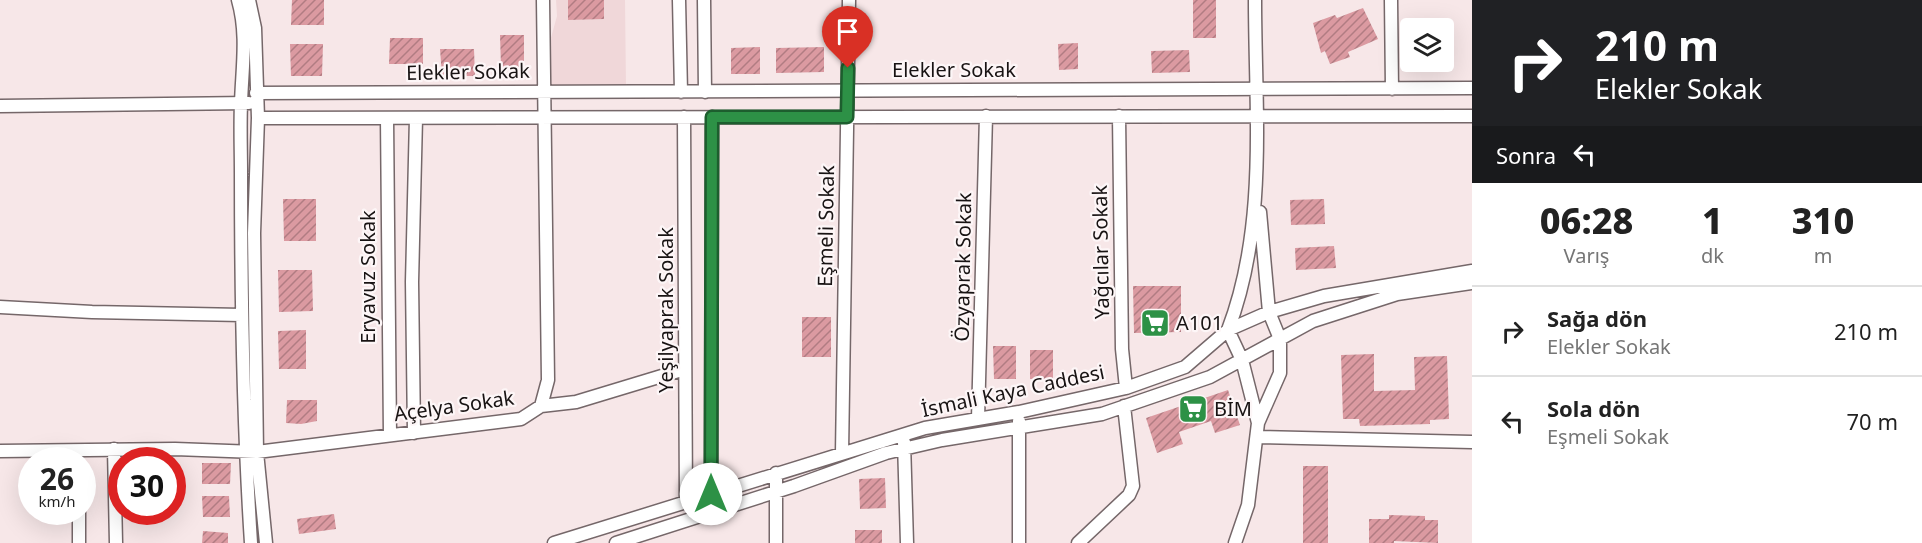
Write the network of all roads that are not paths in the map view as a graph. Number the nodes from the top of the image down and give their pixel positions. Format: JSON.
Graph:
{"nodes":[{"id":1,"x":238,"y":0,"type":"edge"},
{"id":2,"x":249,"y":0,"type":"edge"},
{"id":3,"x":543,"y":0,"type":"edge"},
{"id":4,"x":679,"y":0,"type":"edge"},
{"id":5,"x":704,"y":0,"type":"edge"},
{"id":6,"x":849,"y":0,"type":"edge"},
{"id":7,"x":1255,"y":0,"type":"edge"},
{"id":8,"x":1391,"y":0,"type":"edge"},
{"id":9,"x":1255,"y":87,"type":"junction"},
{"id":10,"x":1472,"y":88,"type":"edge"},
{"id":11,"x":1392,"y":89,"type":"junction"},
{"id":12,"x":544,"y":90,"type":"junction"},
{"id":13,"x":848,"y":90,"type":"junction"},
{"id":14,"x":681,"y":92,"type":"junction"},
{"id":15,"x":705,"y":92,"type":"junction"},
{"id":16,"x":256,"y":98,"type":"junction"},
{"id":17,"x":241,"y":103,"type":"junction"},
{"id":18,"x":0,"y":106,"type":"edge"},
{"id":19,"x":986,"y":116,"type":"junction"},
{"id":20,"x":1119,"y":116,"type":"junction"},
{"id":21,"x":1472,"y":116,"type":"edge"},
{"id":22,"x":544,"y":117,"type":"junction"},
{"id":23,"x":684,"y":117,"type":"junction"},
{"id":24,"x":712,"y":117,"type":"junction"},
{"id":25,"x":847,"y":117,"type":"junction"},
{"id":26,"x":1256,"y":117,"type":"junction"},
{"id":27,"x":258,"y":118,"type":"junction"},
{"id":28,"x":387,"y":118,"type":"junction"},
{"id":29,"x":416,"y":118,"type":"junction"},
{"id":30,"x":1257,"y":175,"type":"junction"},
{"id":31,"x":1472,"y":271,"type":"edge"},
{"id":32,"x":1472,"y":283,"type":"edge"},
{"id":33,"x":0,"y":307,"type":"edge"},
{"id":34,"x":1269,"y":312,"type":"junction"},
{"id":35,"x":242,"y":315,"type":"junction"},
{"id":36,"x":1228,"y":330,"type":"junction"},
{"id":37,"x":1281,"y":339,"type":"junction"},
{"id":38,"x":1242,"y":360,"type":"junction"},
{"id":39,"x":686,"y":369,"type":"junction"},
{"id":40,"x":1126,"y":388,"type":"junction"},
{"id":41,"x":541,"y":406,"type":"junction"},
{"id":42,"x":1124,"y":406,"type":"junction"},
{"id":43,"x":1019,"y":412,"type":"junction"},
{"id":44,"x":978,"y":419,"type":"junction"},
{"id":45,"x":1258,"y":423,"type":"junction"},
{"id":46,"x":1019,"y":428,"type":"junction"},
{"id":47,"x":414,"y":433,"type":"junction"},
{"id":48,"x":904,"y":434,"type":"junction"},
{"id":49,"x":390,"y":435,"type":"junction"},
{"id":50,"x":1257,"y":436,"type":"junction"},
{"id":51,"x":1472,"y":442,"type":"edge"},
{"id":52,"x":904,"y":448,"type":"junction"},
{"id":53,"x":186,"y":451,"type":"edge"},
{"id":54,"x":0,"y":452,"type":"edge"},
{"id":55,"x":251,"y":452,"type":"junction"},
{"id":56,"x":18,"y":453,"type":"edge"},
{"id":57,"x":842,"y":453,"type":"junction"},
{"id":58,"x":776,"y":473,"type":"junction"},
{"id":59,"x":776,"y":492,"type":"junction"},
{"id":60,"x":711,"y":494,"type":"junction"},
{"id":61,"x":686,"y":503,"type":"junction"},
{"id":62,"x":79,"y":525,"type":"edge"},
{"id":63,"x":116,"y":525,"type":"edge"},
{"id":64,"x":620,"y":525,"type":"junction"},
{"id":65,"x":79,"y":543,"type":"edge"},
{"id":66,"x":116,"y":543,"type":"edge"},
{"id":67,"x":251,"y":543,"type":"edge"},
{"id":68,"x":268,"y":543,"type":"edge"},
{"id":69,"x":554,"y":543,"type":"edge"},
{"id":70,"x":619,"y":543,"type":"edge"},
{"id":71,"x":776,"y":543,"type":"edge"},
{"id":72,"x":907,"y":543,"type":"edge"},
{"id":73,"x":1018,"y":543,"type":"edge"},
{"id":74,"x":1078,"y":543,"type":"edge"},
{"id":75,"x":1235,"y":543,"type":"edge"}],
"edges":[{"from":1,"to":17,"type":"street"},
{"from":2,"to":16,"type":"street"},
{"from":3,"to":12,"type":"street"},
{"from":4,"to":14,"type":"street"},
{"from":5,"to":15,"type":"street"},
{"from":6,"to":13,"type":"street","name":"Eşmeli Sokak"},
{"from":7,"to":9,"type":"street"},
{"from":8,"to":11,"type":"street"},
{"from":9,"to":11,"type":"street","name":"Elekler Sokak"},
{"from":9,"to":13,"type":"street","name":"Elekler Sokak"},
{"from":9,"to":26,"type":"street"},
{"from":10,"to":11,"type":"street","name":"Elekler Sokak"},
{"from":12,"to":14,"type":"street","name":"Elekler Sokak"},
{"from":12,"to":16,"type":"street","name":"Elekler Sokak"},
{"from":12,"to":22,"type":"street"},
{"from":13,"to":15,"type":"street","name":"Elekler Sokak"},
{"from":13,"to":25,"type":"street","name":"Eşmeli Sokak"},
{"from":14,"to":15,"type":"street","name":"Elekler Sokak"},
{"from":16,"to":17,"type":"street","name":"Elekler Sokak"},
{"from":16,"to":27,"type":"street"},
{"from":17,"to":18,"type":"street","name":"Elekler Sokak"},
{"from":17,"to":35,"type":"street"},
{"from":19,"to":20,"type":"street"},
{"from":19,"to":25,"type":"street"},
{"from":19,"to":44,"type":"street","name":"Özyaprak Sokak"},
{"from":20,"to":26,"type":"street"},
{"from":20,"to":40,"type":"street","name":"Yağcılar Sokak"},
{"from":21,"to":26,"type":"street"},
{"from":22,"to":23,"type":"street"},
{"from":22,"to":29,"type":"street"},
{"from":22,"to":41,"type":"street"},
{"from":23,"to":24,"type":"street"},
{"from":23,"to":39,"type":"street","name":"Yeşilyaprak Sokak"},
{"from":24,"to":25,"type":"street"},
{"from":24,"to":60,"type":"street"},
{"from":25,"to":57,"type":"street","name":"Eşmeli Sokak"},
{"from":26,"to":30,"type":"street"},
{"from":27,"to":28,"type":"street"},
{"from":27,"to":55,"type":"street"},
{"from":28,"to":29,"type":"street"},
{"from":28,"to":49,"type":"street","name":"Eryavuz Sokak"},
{"from":29,"to":47,"type":"street"},
{"from":30,"to":34,"type":"street"},
{"from":30,"to":36,"type":"street"},
{"from":31,"to":34,"type":"street","name":"İsmali Kaya Caddesi"},
{"from":32,"to":37,"type":"street"},
{"from":33,"to":35,"type":"street"},
{"from":34,"to":36,"type":"street","name":"İsmali Kaya Caddesi"},
{"from":34,"to":37,"type":"street"},
{"from":35,"to":55,"type":"street"},
{"from":36,"to":38,"type":"street"},
{"from":36,"to":40,"type":"street","name":"İsmali Kaya Caddesi"},
{"from":37,"to":38,"type":"street"},
{"from":37,"to":45,"type":"street"},
{"from":38,"to":42,"type":"street"},
{"from":38,"to":45,"type":"street"},
{"from":39,"to":41,"type":"street","name":"Açelya Sokak"},
{"from":39,"to":61,"type":"street","name":"Yeşilyaprak Sokak"},
{"from":40,"to":43,"type":"street","name":"İsmali Kaya Caddesi"},
{"from":41,"to":47,"type":"street","name":"Açelya Sokak"},
{"from":42,"to":46,"type":"street"},
{"from":42,"to":74,"type":"street"},
{"from":43,"to":44,"type":"street","name":"İsmali Kaya Caddesi"},
{"from":43,"to":46,"type":"street"},
{"from":44,"to":48,"type":"street","name":"İsmali Kaya Caddesi"},
{"from":45,"to":50,"type":"street"},
{"from":46,"to":52,"type":"street"},
{"from":46,"to":73,"type":"street"},
{"from":47,"to":49,"type":"street","name":"Açelya Sokak"},
{"from":48,"to":52,"type":"street"},
{"from":48,"to":57,"type":"street","name":"İsmali Kaya Caddesi"},
{"from":49,"to":55,"type":"street","name":"Açelya Sokak"},
{"from":50,"to":51,"type":"street"},
{"from":50,"to":75,"type":"street"},
{"from":52,"to":59,"type":"street"},
{"from":52,"to":72,"type":"street"},
{"from":53,"to":55,"type":"street","name":"Açelya Sokak"},
{"from":54,"to":56,"type":"street","name":"Açelya Sokak"},
{"from":55,"to":67,"type":"street"},
{"from":55,"to":68,"type":"street"},
{"from":57,"to":58,"type":"street","name":"İsmali Kaya Caddesi"},
{"from":58,"to":59,"type":"street"},
{"from":58,"to":60,"type":"street","name":"İsmali Kaya Caddesi"},
{"from":59,"to":70,"type":"street"},
{"from":59,"to":71,"type":"street"},
{"from":60,"to":61,"type":"street","name":"İsmali Kaya Caddesi"},
{"from":61,"to":64,"type":"street","name":"İsmali Kaya Caddesi"},
{"from":62,"to":65,"type":"street"},
{"from":63,"to":66,"type":"street"},
{"from":64,"to":69,"type":"street","name":"İsmali Kaya Caddesi"},
{"from":64,"to":70,"type":"street"}]}
